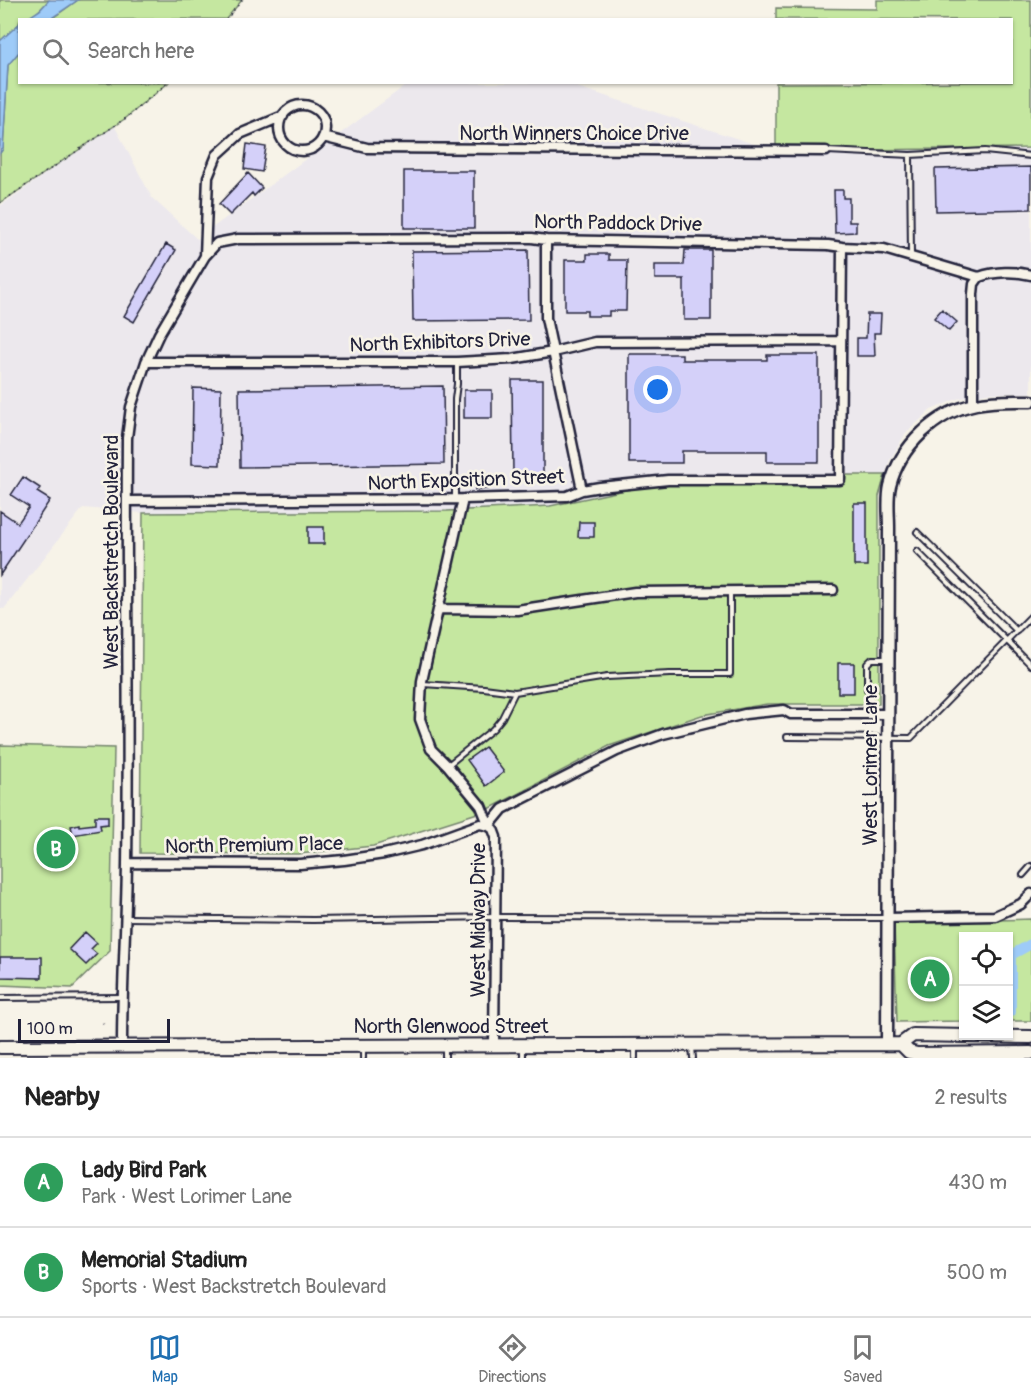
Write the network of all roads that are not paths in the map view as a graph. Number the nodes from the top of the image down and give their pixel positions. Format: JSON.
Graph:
{"nodes":[{"id":1,"x":283,"y":116,"type":"junction"},
{"id":2,"x":323,"y":137,"type":"junction"},
{"id":3,"x":826,"y":150,"type":"joint"},
{"id":4,"x":910,"y":154,"type":"junction"},
{"id":5,"x":1031,"y":156,"type":"edge"},
{"id":6,"x":546,"y":240,"type":"junction"},
{"id":7,"x":842,"y":247,"type":"junction"},
{"id":8,"x":205,"y":256,"type":"junction"},
{"id":9,"x":911,"y":256,"type":"junction"},
{"id":10,"x":1031,"y":275,"type":"edge"},
{"id":11,"x":980,"y":277,"type":"junction"},
{"id":12,"x":841,"y":341,"type":"junction"},
{"id":13,"x":553,"y":352,"type":"junction"},
{"id":14,"x":146,"y":362,"type":"junction"},
{"id":15,"x":457,"y":362,"type":"junction"},
{"id":16,"x":1031,"y":401,"type":"edge"},
{"id":17,"x":973,"y":404,"type":"junction"},
{"id":18,"x":582,"y":490,"type":"junction"},
{"id":19,"x":459,"y":499,"type":"junction"},
{"id":20,"x":127,"y":501,"type":"junction"},
{"id":21,"x":917,"y":532,"type":"dead end"},
{"id":22,"x":917,"y":551,"type":"dead end"},
{"id":23,"x":833,"y":590,"type":"dead end"},
{"id":24,"x":730,"y":591,"type":"junction"},
{"id":25,"x":438,"y":609,"type":"junction"},
{"id":26,"x":1031,"y":616,"type":"edge"},
{"id":27,"x":1017,"y":631,"type":"junction"},
{"id":28,"x":1007,"y":641,"type":"junction"},
{"id":29,"x":888,"y":659,"type":"junction"},
{"id":30,"x":1031,"y":665,"type":"edge"},
{"id":31,"x":422,"y":684,"type":"junction"},
{"id":32,"x":867,"y":689,"type":"dead end"},
{"id":33,"x":515,"y":692,"type":"junction"},
{"id":34,"x":888,"y":714,"type":"junction"},
{"id":35,"x":787,"y":737,"type":"dead end"},
{"id":36,"x":888,"y":738,"type":"junction"},
{"id":37,"x":448,"y":766,"type":"junction"},
{"id":38,"x":489,"y":826,"type":"junction"},
{"id":39,"x":127,"y":863,"type":"junction"},
{"id":40,"x":1031,"y":866,"type":"edge"},
{"id":41,"x":1023,"y":875,"type":"dead end"},
{"id":42,"x":1031,"y":894,"type":"edge"},
{"id":43,"x":495,"y":917,"type":"junction"},
{"id":44,"x":126,"y":918,"type":"junction"},
{"id":45,"x":887,"y":918,"type":"junction"},
{"id":46,"x":122,"y":997,"type":"junction"},
{"id":47,"x":0,"y":998,"type":"edge"},
{"id":48,"x":1031,"y":1036,"type":"edge"},
{"id":49,"x":887,"y":1044,"type":"junction"},
{"id":50,"x":901,"y":1044,"type":"junction"},
{"id":51,"x":494,"y":1045,"type":"junction"},
{"id":52,"x":635,"y":1045,"type":"junction"},
{"id":53,"x":692,"y":1045,"type":"junction"},
{"id":54,"x":122,"y":1046,"type":"junction"},
{"id":55,"x":0,"y":1047,"type":"edge"},
{"id":56,"x":67,"y":1052,"type":"edge"},
{"id":57,"x":363,"y":1052,"type":"edge"},
{"id":58,"x":445,"y":1052,"type":"edge"},
{"id":59,"x":523,"y":1052,"type":"edge"},
{"id":60,"x":1031,"y":1053,"type":"edge"},
{"id":61,"x":635,"y":1058,"type":"edge"},
{"id":62,"x":693,"y":1058,"type":"edge"}],
"edges":[{"from":1,"to":2,"type":"street"},
{"from":1,"to":2,"type":"street"},
{"from":1,"to":8,"type":"street","name":"West Backstretch Boulevard"},
{"from":2,"to":3,"type":"street","name":"North Winners Choice Drive"},
{"from":3,"to":4,"type":"lane"},
{"from":4,"to":5,"type":"lane"},
{"from":4,"to":9,"type":"lane"},
{"from":6,"to":7,"type":"street","name":"North Paddock Drive"},
{"from":6,"to":8,"type":"street","name":"North Paddock Drive"},
{"from":6,"to":13,"type":"street"},
{"from":7,"to":9,"type":"street","name":"North Paddock Drive"},
{"from":7,"to":12,"type":"street"},
{"from":8,"to":14,"type":"street","name":"West Backstretch Boulevard"},
{"from":9,"to":11,"type":"street","name":"North Paddock Drive"},
{"from":10,"to":11,"type":"street","name":"North Paddock Drive"},
{"from":11,"to":17,"type":"street"},
{"from":12,"to":13,"type":"street","name":"North Exhibitors Drive"},
{"from":12,"to":18,"type":"street","name":"North Exposition Street"},
{"from":13,"to":15,"type":"street","name":"North Exhibitors Drive"},
{"from":13,"to":18,"type":"street"},
{"from":14,"to":15,"type":"street","name":"North Exhibitors Drive"},
{"from":14,"to":20,"type":"street","name":"West Backstretch Boulevard"},
{"from":15,"to":19,"type":"lane"},
{"from":16,"to":17,"type":"street"},
{"from":17,"to":29,"type":"street","name":"West Lorimer Lane"},
{"from":18,"to":19,"type":"street","name":"North Exposition Street"},
{"from":19,"to":20,"type":"street","name":"North Exposition Street"},
{"from":19,"to":25,"type":"street","name":"West Midway Drive"},
{"from":20,"to":39,"type":"street","name":"West Backstretch Boulevard"},
{"from":21,"to":27,"type":"lane"},
{"from":22,"to":28,"type":"lane"},
{"from":23,"to":24,"type":"street"},
{"from":24,"to":25,"type":"street"},
{"from":24,"to":33,"type":"lane"},
{"from":25,"to":31,"type":"street","name":"West Midway Drive"},
{"from":26,"to":27,"type":"lane"},
{"from":27,"to":28,"type":"lane"},
{"from":28,"to":30,"type":"lane"},
{"from":28,"to":36,"type":"lane"},
{"from":29,"to":32,"type":"lane"},
{"from":29,"to":34,"type":"street","name":"West Lorimer Lane"},
{"from":31,"to":33,"type":"lane"},
{"from":31,"to":37,"type":"street","name":"West Midway Drive"},
{"from":33,"to":37,"type":"lane"},
{"from":34,"to":36,"type":"street","name":"West Lorimer Lane"},
{"from":34,"to":38,"type":"street"},
{"from":35,"to":36,"type":"lane"},
{"from":36,"to":45,"type":"street","name":"West Lorimer Lane"},
{"from":37,"to":38,"type":"street","name":"West Midway Drive"},
{"from":38,"to":39,"type":"street","name":"North Premium Place"},
{"from":38,"to":43,"type":"street","name":"West Midway Drive"},
{"from":39,"to":44,"type":"street","name":"West Backstretch Boulevard"},
{"from":40,"to":41,"type":"lane"},
{"from":42,"to":45,"type":"street"},
{"from":43,"to":44,"type":"lane"},
{"from":43,"to":45,"type":"lane"},
{"from":43,"to":51,"type":"street","name":"West Midway Drive"},
{"from":44,"to":46,"type":"street","name":"West Backstretch Boulevard"},
{"from":45,"to":49,"type":"street","name":"West Lorimer Lane"},
{"from":46,"to":47,"type":"lane"},
{"from":46,"to":54,"type":"street","name":"West Backstretch Boulevard"},
{"from":48,"to":50,"type":"main road","name":"North Glenwood Street"},
{"from":49,"to":50,"type":"main road","name":"North Glenwood Street"},
{"from":49,"to":53,"type":"main road","name":"North Glenwood Street"},
{"from":50,"to":60,"type":"main road","name":"North Glenwood Street"},
{"from":51,"to":58,"type":"main road","name":"North Glenwood Street"},
{"from":51,"to":59,"type":"main road","name":"North Glenwood Street"},
{"from":52,"to":53,"type":"main road","name":"North Glenwood Street"},
{"from":52,"to":59,"type":"main road","name":"North Glenwood Street"},
{"from":52,"to":61,"type":"lane"},
{"from":53,"to":62,"type":"lane"},
{"from":54,"to":56,"type":"main road","name":"North Glenwood Street"},
{"from":54,"to":57,"type":"main road","name":"North Glenwood Street"},
{"from":55,"to":56,"type":"main road","name":"North Glenwood Street"},
{"from":57,"to":58,"type":"main road","name":"North Glenwood Street"}]}
